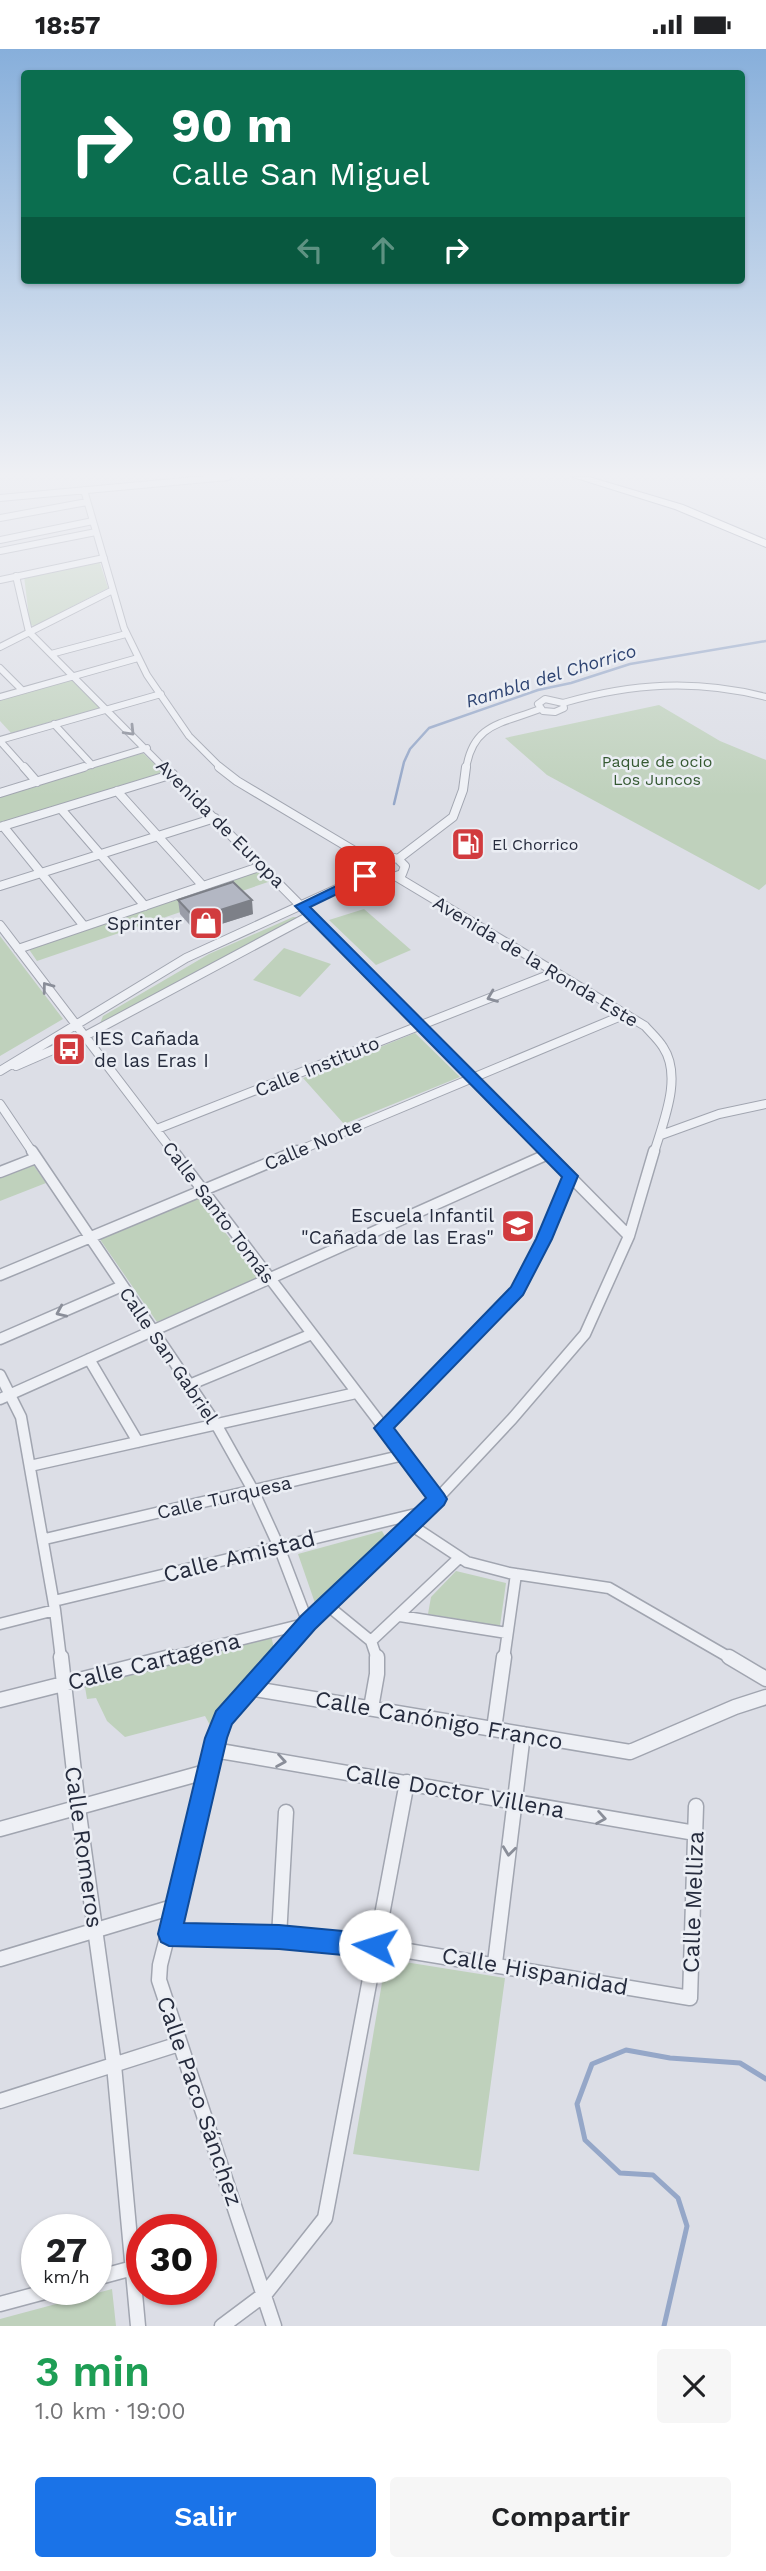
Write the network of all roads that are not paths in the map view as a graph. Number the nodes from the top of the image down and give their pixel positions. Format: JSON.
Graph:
{"nodes":[{"id":1,"x":18,"y":583,"type":"edge"},
{"id":2,"x":109,"y":583,"type":"edge"},
{"id":3,"x":111,"y":591,"type":"junction"},
{"id":4,"x":29,"y":632,"type":"junction"},
{"id":5,"x":126,"y":634,"type":"junction"},
{"id":6,"x":0,"y":647,"type":"edge"},
{"id":7,"x":51,"y":654,"type":"junction"},
{"id":8,"x":138,"y":658,"type":"junction"},
{"id":9,"x":0,"y":668,"type":"edge"},
{"id":10,"x":74,"y":676,"type":"junction"},
{"id":11,"x":22,"y":690,"type":"junction"},
{"id":12,"x":161,"y":694,"type":"junction"},
{"id":13,"x":0,"y":697,"type":"edge"},
{"id":14,"x":766,"y":697,"type":"edge"},
{"id":15,"x":563,"y":703,"type":"junction"},
{"id":16,"x":108,"y":709,"type":"junction"},
{"id":17,"x":540,"y":709,"type":"junction"},
{"id":18,"x":54,"y":725,"type":"junction"},
{"id":19,"x":0,"y":729,"type":"edge"},
{"id":20,"x":3,"y":740,"type":"edge"},
{"id":21,"x":147,"y":748,"type":"junction"},
{"id":22,"x":92,"y":765,"type":"junction"},
{"id":23,"x":173,"y":774,"type":"junction"},
{"id":24,"x":37,"y":782,"type":"junction"},
{"id":25,"x":117,"y":791,"type":"junction"},
{"id":26,"x":0,"y":793,"type":"edge"},
{"id":27,"x":61,"y":809,"type":"junction"},
{"id":28,"x":215,"y":818,"type":"junction"},
{"id":29,"x":2,"y":827,"type":"edge"},
{"id":30,"x":157,"y":836,"type":"junction"},
{"id":31,"x":101,"y":855,"type":"junction"},
{"id":32,"x":368,"y":859,"type":"junction"},
{"id":33,"x":398,"y":859,"type":"junction"},
{"id":34,"x":262,"y":866,"type":"junction"},
{"id":35,"x":41,"y":873,"type":"junction"},
{"id":36,"x":365,"y":876,"type":"junction"},
{"id":37,"x":397,"y":877,"type":"junction"},
{"id":38,"x":0,"y":886,"type":"edge"},
{"id":39,"x":203,"y":886,"type":"junction"},
{"id":40,"x":145,"y":906,"type":"junction"},
{"id":41,"x":302,"y":906,"type":"junction"},
{"id":42,"x":311,"y":915,"type":"junction"},
{"id":43,"x":0,"y":925,"type":"edge"},
{"id":44,"x":84,"y":926,"type":"junction"},
{"id":45,"x":18,"y":949,"type":"junction"},
{"id":46,"x":556,"y":972,"type":"junction"},
{"id":47,"x":626,"y":1014,"type":"junction"},
{"id":48,"x":75,"y":1025,"type":"junction"},
{"id":49,"x":420,"y":1025,"type":"junction"},
{"id":50,"x":85,"y":1036,"type":"junction"},
{"id":51,"x":0,"y":1071,"type":"edge"},
{"id":52,"x":473,"y":1078,"type":"junction"},
{"id":53,"x":0,"y":1104,"type":"edge"},
{"id":54,"x":766,"y":1104,"type":"edge"},
{"id":55,"x":5,"y":1122,"type":"edge"},
{"id":56,"x":157,"y":1129,"type":"junction"},
{"id":57,"x":661,"y":1135,"type":"junction"},
{"id":58,"x":548,"y":1154,"type":"junction"},
{"id":59,"x":36,"y":1158,"type":"junction"},
{"id":60,"x":0,"y":1172,"type":"edge"},
{"id":61,"x":570,"y":1176,"type":"junction"},
{"id":62,"x":203,"y":1190,"type":"junction"},
{"id":63,"x":629,"y":1236,"type":"junction"},
{"id":64,"x":90,"y":1237,"type":"junction"},
{"id":65,"x":0,"y":1275,"type":"edge"},
{"id":66,"x":270,"y":1278,"type":"junction"},
{"id":67,"x":122,"y":1286,"type":"junction"},
{"id":68,"x":152,"y":1330,"type":"junction"},
{"id":69,"x":312,"y":1334,"type":"junction"},
{"id":70,"x":0,"y":1339,"type":"edge"},
{"id":71,"x":89,"y":1359,"type":"junction"},
{"id":72,"x":0,"y":1375,"type":"edge"},
{"id":73,"x":189,"y":1385,"type":"junction"},
{"id":74,"x":356,"y":1393,"type":"junction"},
{"id":75,"x":6,"y":1396,"type":"edge"},
{"id":76,"x":216,"y":1424,"type":"junction"},
{"id":77,"x":383,"y":1428,"type":"junction"},
{"id":78,"x":138,"y":1441,"type":"junction"},
{"id":79,"x":404,"y":1455,"type":"junction"},
{"id":80,"x":30,"y":1466,"type":"junction"},
{"id":81,"x":253,"y":1490,"type":"junction"},
{"id":82,"x":438,"y":1499,"type":"junction"},
{"id":83,"x":425,"y":1512,"type":"junction"},
{"id":84,"x":411,"y":1525,"type":"junction"},
{"id":85,"x":44,"y":1539,"type":"junction"},
{"id":86,"x":279,"y":1546,"type":"junction"},
{"id":87,"x":459,"y":1558,"type":"junction"},
{"id":88,"x":516,"y":1574,"type":"junction"},
{"id":89,"x":55,"y":1605,"type":"junction"},
{"id":90,"x":327,"y":1605,"type":"junction"},
{"id":91,"x":400,"y":1616,"type":"junction"},
{"id":92,"x":308,"y":1623,"type":"junction"},
{"id":93,"x":0,"y":1624,"type":"edge"},
{"id":94,"x":507,"y":1633,"type":"junction"},
{"id":95,"x":371,"y":1641,"type":"junction"},
{"id":96,"x":766,"y":1679,"type":"edge"},
{"id":97,"x":64,"y":1684,"type":"junction"},
{"id":98,"x":249,"y":1688,"type":"junction"},
{"id":99,"x":766,"y":1697,"type":"edge"},
{"id":100,"x":0,"y":1700,"type":"edge"},
{"id":101,"x":371,"y":1709,"type":"junction"},
{"id":102,"x":494,"y":1729,"type":"junction"},
{"id":103,"x":523,"y":1734,"type":"junction"},
{"id":104,"x":214,"y":1750,"type":"junction"},
{"id":105,"x":209,"y":1771,"type":"junction"},
{"id":106,"x":407,"y":1782,"type":"junction"},
{"id":107,"x":514,"y":1803,"type":"junction"},
{"id":108,"x":696,"y":1806,"type":"dead end"},
{"id":109,"x":78,"y":1807,"type":"junction"},
{"id":110,"x":286,"y":1812,"type":"dead end"},
{"id":111,"x":0,"y":1829,"type":"edge"},
{"id":112,"x":695,"y":1833,"type":"junction"},
{"id":113,"x":176,"y":1906,"type":"junction"},
{"id":114,"x":95,"y":1931,"type":"junction"},
{"id":115,"x":169,"y":1934,"type":"junction"},
{"id":116,"x":279,"y":1937,"type":"junction"},
{"id":117,"x":375,"y":1946,"type":"junction"},
{"id":118,"x":0,"y":1959,"type":"edge"},
{"id":119,"x":495,"y":1963,"type":"junction"},
{"id":120,"x":690,"y":1998,"type":"joint"},
{"id":121,"x":179,"y":2044,"type":"junction"},
{"id":122,"x":114,"y":2065,"type":"junction"},
{"id":123,"x":0,"y":2101,"type":"edge"},
{"id":124,"x":128,"y":2214,"type":"edge"},
{"id":125,"x":265,"y":2294,"type":"junction"},
{"id":126,"x":21,"y":2298,"type":"edge"},
{"id":127,"x":0,"y":2304,"type":"edge"},
{"id":128,"x":136,"y":2305,"type":"edge"},
{"id":129,"x":138,"y":2326,"type":"edge"},
{"id":130,"x":222,"y":2326,"type":"edge"},
{"id":131,"x":274,"y":2326,"type":"edge"}],
"edges":[{"from":1,"to":4,"type":"street"},
{"from":2,"to":3,"type":"street"},
{"from":3,"to":4,"type":"street"},
{"from":3,"to":5,"type":"street"},
{"from":4,"to":6,"type":"street"},
{"from":4,"to":7,"type":"street","name":"Avenida de Europa"},
{"from":5,"to":7,"type":"street"},
{"from":5,"to":8,"type":"street"},
{"from":7,"to":10,"type":"street","name":"Avenida de Europa"},
{"from":8,"to":10,"type":"street"},
{"from":8,"to":12,"type":"street"},
{"from":9,"to":11,"type":"street"},
{"from":10,"to":11,"type":"street"},
{"from":10,"to":16,"type":"street","name":"Avenida de Europa"},
{"from":11,"to":13,"type":"street"},
{"from":12,"to":16,"type":"street"},
{"from":12,"to":32,"type":"street"},
{"from":14,"to":15,"type":"street"},
{"from":15,"to":17,"type":"street"},
{"from":15,"to":17,"type":"street"},
{"from":16,"to":18,"type":"street"},
{"from":16,"to":21,"type":"street","name":"Avenida de Europa","one_way":true},
{"from":17,"to":33,"type":"street"},
{"from":18,"to":20,"type":"street"},
{"from":18,"to":22,"type":"street"},
{"from":19,"to":20,"type":"street"},
{"from":20,"to":24,"type":"street"},
{"from":21,"to":22,"type":"street"},
{"from":21,"to":23,"type":"street","name":"Avenida de Europa"},
{"from":22,"to":24,"type":"street"},
{"from":23,"to":25,"type":"street"},
{"from":23,"to":28,"type":"street","name":"Avenida de Europa"},
{"from":24,"to":26,"type":"street"},
{"from":25,"to":27,"type":"street"},
{"from":25,"to":30,"type":"street"},
{"from":27,"to":29,"type":"street"},
{"from":27,"to":31,"type":"street"},
{"from":28,"to":30,"type":"street"},
{"from":28,"to":34,"type":"street","name":"Avenida de Europa"},
{"from":29,"to":35,"type":"street"},
{"from":30,"to":31,"type":"street"},
{"from":30,"to":39,"type":"street"},
{"from":31,"to":35,"type":"street"},
{"from":31,"to":40,"type":"street"},
{"from":32,"to":33,"type":"street"},
{"from":32,"to":36,"type":"street"},
{"from":33,"to":37,"type":"street"},
{"from":34,"to":39,"type":"street"},
{"from":34,"to":41,"type":"street","name":"Avenida de Europa"},
{"from":35,"to":38,"type":"street"},
{"from":35,"to":44,"type":"street"},
{"from":36,"to":37,"type":"street"},
{"from":36,"to":41,"type":"street"},
{"from":37,"to":46,"type":"street","name":"Avenida de la Ronda Este"},
{"from":39,"to":40,"type":"street"},
{"from":40,"to":44,"type":"street"},
{"from":41,"to":42,"type":"street","name":"Avenida de Europa"},
{"from":41,"to":48,"type":"street"},
{"from":42,"to":49,"type":"street","name":"Avenida de Europa"},
{"from":42,"to":50,"type":"street"},
{"from":43,"to":45,"type":"street","name":"Calle Santo Tomás"},
{"from":44,"to":45,"type":"street"},
{"from":48,"to":45,"type":"street","name":"Calle Santo Tomás","one_way":true},
{"from":46,"to":47,"type":"street","name":"Avenida de la Ronda Este"},
{"from":46,"to":49,"type":"street","name":"Calle Instituto","one_way":true},
{"from":47,"to":52,"type":"street","name":"Calle Norte"},
{"from":47,"to":57,"type":"street","name":"Avenida de la Ronda Este"},
{"from":48,"to":50,"type":"street","name":"Calle Santo Tomás"},
{"from":48,"to":51,"type":"street"},
{"from":49,"to":52,"type":"street","name":"Avenida de Europa"},
{"from":49,"to":56,"type":"street","name":"Calle Instituto"},
{"from":50,"to":51,"type":"street"},
{"from":50,"to":56,"type":"street","name":"Calle Santo Tomás"},
{"from":52,"to":58,"type":"street","name":"Avenida de Europa"},
{"from":52,"to":62,"type":"street","name":"Calle Norte"},
{"from":53,"to":55,"type":"street","name":"Calle San Gabriel"},
{"from":54,"to":57,"type":"street"},
{"from":55,"to":59,"type":"street","name":"Calle San Gabriel"},
{"from":56,"to":62,"type":"street","name":"Calle Santo Tomás"},
{"from":57,"to":63,"type":"street","name":"Avenida de la Ronda Este"},
{"from":58,"to":61,"type":"street","name":"Avenida de Europa"},
{"from":58,"to":66,"type":"street"},
{"from":59,"to":60,"type":"street"},
{"from":59,"to":64,"type":"street","name":"Calle San Gabriel"},
{"from":61,"to":63,"type":"street","name":"Avenida de Europa"},
{"from":61,"to":77,"type":"street"},
{"from":62,"to":64,"type":"street","name":"Calle Norte"},
{"from":62,"to":66,"type":"street","name":"Calle Santo Tomás"},
{"from":63,"to":82,"type":"street","name":"Avenida de la Ronda Este"},
{"from":64,"to":65,"type":"street","name":"Calle Norte"},
{"from":64,"to":67,"type":"street","name":"Calle San Gabriel"},
{"from":66,"to":68,"type":"street"},
{"from":66,"to":69,"type":"street","name":"Calle Santo Tomás"},
{"from":67,"to":68,"type":"street","name":"Calle San Gabriel"},
{"from":67,"to":70,"type":"street","one_way":true},
{"from":68,"to":71,"type":"street"},
{"from":68,"to":73,"type":"street","name":"Calle San Gabriel"},
{"from":69,"to":73,"type":"street"},
{"from":69,"to":74,"type":"street","name":"Calle Santo Tomás"},
{"from":71,"to":75,"type":"street"},
{"from":71,"to":78,"type":"street"},
{"from":72,"to":75,"type":"street","name":"Calle Romeros"},
{"from":73,"to":76,"type":"street","name":"Calle San Gabriel"},
{"from":74,"to":76,"type":"street"},
{"from":74,"to":77,"type":"street","name":"Calle Santo Tomás"},
{"from":75,"to":80,"type":"street","name":"Calle Romeros"},
{"from":76,"to":78,"type":"street"},
{"from":76,"to":81,"type":"street","name":"Calle San Gabriel"},
{"from":77,"to":79,"type":"street","name":"Calle Santo Tomás"},
{"from":78,"to":80,"type":"street"},
{"from":79,"to":81,"type":"street","name":"Calle Turquesa"},
{"from":79,"to":82,"type":"street","name":"Calle Santo Tomás"},
{"from":80,"to":85,"type":"street","name":"Calle Romeros"},
{"from":81,"to":85,"type":"street","name":"Calle Turquesa"},
{"from":81,"to":86,"type":"street","name":"Calle San Gabriel"},
{"from":82,"to":83,"type":"street","name":"Avenida de la Ronda Este"},
{"from":83,"to":84,"type":"street","name":"Avenida de la Ronda Este"},
{"from":83,"to":86,"type":"street","name":"Calle Amistad"},
{"from":84,"to":87,"type":"street"},
{"from":84,"to":90,"type":"street","name":"Calle Paco Sánchez"},
{"from":85,"to":89,"type":"street","name":"Calle Romeros"},
{"from":86,"to":89,"type":"street","name":"Calle Amistad"},
{"from":86,"to":92,"type":"street","name":"Calle San Gabriel"},
{"from":87,"to":88,"type":"street"},
{"from":87,"to":91,"type":"street"},
{"from":88,"to":94,"type":"street"},
{"from":88,"to":96,"type":"street"},
{"from":89,"to":93,"type":"street","name":"Calle Amistad"},
{"from":89,"to":97,"type":"street","name":"Calle Romeros"},
{"from":90,"to":92,"type":"street","name":"Calle Paco Sánchez"},
{"from":90,"to":95,"type":"street"},
{"from":91,"to":94,"type":"street"},
{"from":91,"to":95,"type":"street"},
{"from":92,"to":97,"type":"street","name":"Calle Cartagena"},
{"from":92,"to":98,"type":"street","name":"Calle Paco Sánchez"},
{"from":94,"to":102,"type":"street"},
{"from":95,"to":101,"type":"street"},
{"from":97,"to":100,"type":"street","name":"Calle Cartagena"},
{"from":97,"to":109,"type":"street","name":"Calle Romeros"},
{"from":98,"to":101,"type":"street","name":"Calle Canónigo Franco"},
{"from":98,"to":104,"type":"street","name":"Calle Paco Sánchez"},
{"from":99,"to":103,"type":"street","name":"Calle Canónigo Franco"},
{"from":101,"to":102,"type":"street","name":"Calle Canónigo Franco"},
{"from":102,"to":103,"type":"street","name":"Calle Canónigo Franco"},
{"from":103,"to":107,"type":"street"},
{"from":104,"to":105,"type":"street","name":"Calle Paco Sánchez"},
{"from":104,"to":106,"type":"street","name":"Calle Doctor Villena","one_way":true},
{"from":105,"to":109,"type":"street"},
{"from":105,"to":113,"type":"street","name":"Calle Paco Sánchez"},
{"from":106,"to":107,"type":"street","name":"Calle Doctor Villena"},
{"from":106,"to":117,"type":"street"},
{"from":107,"to":112,"type":"street","name":"Calle Doctor Villena","one_way":true},
{"from":107,"to":119,"type":"street","one_way":true},
{"from":108,"to":112,"type":"street","name":"Calle Melliza"},
{"from":109,"to":111,"type":"street"},
{"from":109,"to":114,"type":"street","name":"Calle Romeros"},
{"from":110,"to":116,"type":"street"},
{"from":112,"to":120,"type":"street","name":"Calle Melliza"},
{"from":113,"to":114,"type":"street"},
{"from":113,"to":115,"type":"street","name":"Calle Paco Sánchez"},
{"from":114,"to":118,"type":"street"},
{"from":114,"to":122,"type":"street","name":"Calle Romeros"},
{"from":115,"to":116,"type":"street","name":"Calle Hispanidad"},
{"from":115,"to":121,"type":"street","name":"Calle Paco Sánchez"},
{"from":116,"to":117,"type":"street","name":"Calle Hispanidad"},
{"from":117,"to":119,"type":"street","name":"Calle Hispanidad"},
{"from":117,"to":125,"type":"street"},
{"from":119,"to":120,"type":"street","name":"Calle Hispanidad"},
{"from":121,"to":122,"type":"street"},
{"from":121,"to":125,"type":"street","name":"Calle Paco Sánchez"},
{"from":122,"to":123,"type":"street"},
{"from":122,"to":124,"type":"street","name":"Calle Romeros"},
{"from":125,"to":130,"type":"street"},
{"from":125,"to":131,"type":"street","name":"Calle Paco Sánchez"},
{"from":126,"to":127,"type":"street"},
{"from":128,"to":129,"type":"street","name":"Calle Romeros"}]}
